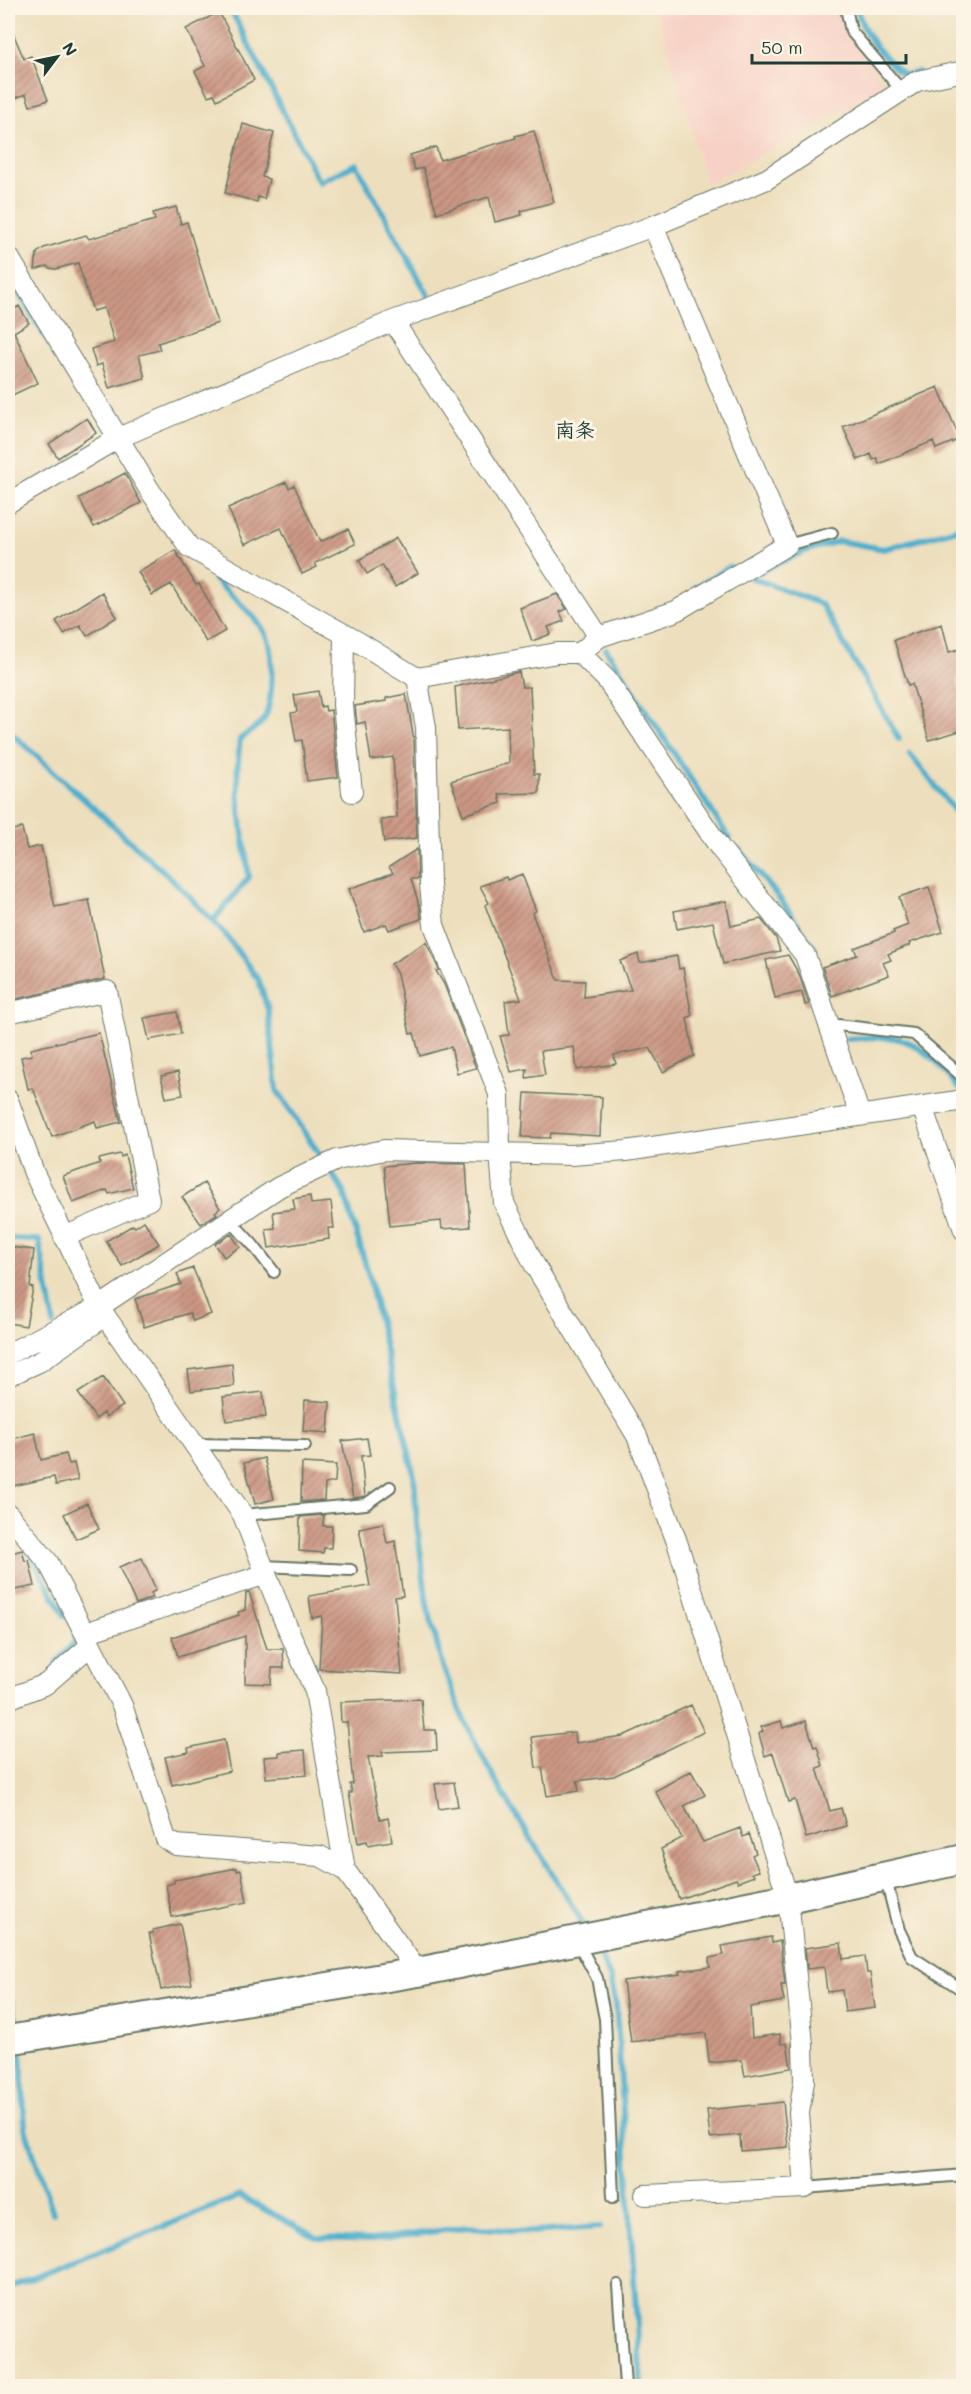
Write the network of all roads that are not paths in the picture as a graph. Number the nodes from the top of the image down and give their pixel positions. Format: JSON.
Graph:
{"nodes":[{"id":1,"x":846,"y":8,"type":"edge"},
{"id":2,"x":963,"y":71,"type":"edge"},
{"id":3,"x":902,"y":91,"type":"junction"},
{"id":4,"x":653,"y":226,"type":"junction"},
{"id":5,"x":8,"y":256,"type":"edge"},
{"id":6,"x":393,"y":321,"type":"junction"},
{"id":7,"x":118,"y":438,"type":"junction"},
{"id":8,"x":8,"y":503,"type":"edge"},
{"id":9,"x":832,"y":533,"type":"dead end"},
{"id":10,"x":787,"y":545,"type":"junction"},
{"id":11,"x":344,"y":634,"type":"junction"},
{"id":12,"x":599,"y":637,"type":"junction"},
{"id":13,"x":580,"y":654,"type":"junction"},
{"id":14,"x":417,"y":678,"type":"junction"},
{"id":15,"x":352,"y":792,"type":"dead end"},
{"id":16,"x":8,"y":1013,"type":"edge"},
{"id":17,"x":829,"y":1024,"type":"junction"},
{"id":18,"x":963,"y":1078,"type":"edge"},
{"id":19,"x":8,"y":1100,"type":"edge"},
{"id":20,"x":963,"y":1100,"type":"edge"},
{"id":21,"x":921,"y":1106,"type":"junction"},
{"id":22,"x":861,"y":1115,"type":"junction"},
{"id":23,"x":500,"y":1152,"type":"junction"},
{"id":24,"x":230,"y":1220,"type":"junction"},
{"id":25,"x":963,"y":1230,"type":"edge"},
{"id":26,"x":64,"y":1237,"type":"junction"},
{"id":27,"x":274,"y":1272,"type":"dead end"},
{"id":28,"x":102,"y":1312,"type":"junction"},
{"id":29,"x":8,"y":1354,"type":"edge"},
{"id":30,"x":8,"y":1376,"type":"edge"},
{"id":31,"x":196,"y":1444,"type":"junction"},
{"id":32,"x":305,"y":1446,"type":"dead end"},
{"id":33,"x":390,"y":1487,"type":"dead end"},
{"id":34,"x":8,"y":1514,"type":"edge"},
{"id":35,"x":243,"y":1515,"type":"junction"},
{"id":36,"x":265,"y":1570,"type":"junction"},
{"id":37,"x":351,"y":1570,"type":"dead end"},
{"id":38,"x":88,"y":1639,"type":"junction"},
{"id":39,"x":8,"y":1699,"type":"edge"},
{"id":40,"x":963,"y":1858,"type":"edge"},
{"id":41,"x":345,"y":1870,"type":"junction"},
{"id":42,"x":885,"y":1876,"type":"junction"},
{"id":43,"x":788,"y":1898,"type":"junction"},
{"id":44,"x":586,"y":1939,"type":"junction"},
{"id":45,"x":418,"y":1972,"type":"junction"},
{"id":46,"x":963,"y":1991,"type":"edge"},
{"id":47,"x":8,"y":2040,"type":"edge"},
{"id":48,"x":963,"y":2175,"type":"edge"},
{"id":49,"x":805,"y":2188,"type":"junction"},
{"id":50,"x":645,"y":2195,"type":"dead end"},
{"id":51,"x":613,"y":2197,"type":"dead end"},
{"id":52,"x":618,"y":2285,"type":"dead end"},
{"id":53,"x":625,"y":2386,"type":"edge"}],
"edges":[{"from":1,"to":3,"type":"lane"},
{"from":2,"to":3,"type":"street"},
{"from":3,"to":4,"type":"street"},
{"from":4,"to":6,"type":"street"},
{"from":4,"to":10,"type":"street"},
{"from":5,"to":7,"type":"street"},
{"from":6,"to":7,"type":"street"},
{"from":6,"to":12,"type":"street"},
{"from":7,"to":8,"type":"street"},
{"from":7,"to":11,"type":"street"},
{"from":9,"to":10,"type":"lane"},
{"from":10,"to":12,"type":"street"},
{"from":11,"to":14,"type":"street"},
{"from":11,"to":15,"type":"street"},
{"from":12,"to":13,"type":"street"},
{"from":13,"to":14,"type":"street"},
{"from":13,"to":17,"type":"street"},
{"from":14,"to":23,"type":"street"},
{"from":16,"to":26,"type":"street"},
{"from":17,"to":18,"type":"lane"},
{"from":17,"to":22,"type":"street"},
{"from":19,"to":26,"type":"street"},
{"from":20,"to":21,"type":"street"},
{"from":21,"to":22,"type":"street"},
{"from":21,"to":25,"type":"street"},
{"from":22,"to":23,"type":"street"},
{"from":23,"to":24,"type":"street"},
{"from":23,"to":43,"type":"street"},
{"from":24,"to":27,"type":"lane"},
{"from":24,"to":28,"type":"street"},
{"from":26,"to":28,"type":"street"},
{"from":28,"to":29,"type":"street"},
{"from":28,"to":30,"type":"street"},
{"from":28,"to":31,"type":"street"},
{"from":31,"to":32,"type":"lane"},
{"from":31,"to":35,"type":"street"},
{"from":33,"to":35,"type":"lane"},
{"from":34,"to":38,"type":"street"},
{"from":35,"to":36,"type":"street"},
{"from":36,"to":37,"type":"lane"},
{"from":36,"to":38,"type":"street"},
{"from":36,"to":41,"type":"street"},
{"from":38,"to":39,"type":"street"},
{"from":38,"to":41,"type":"street"},
{"from":40,"to":42,"type":"street"},
{"from":41,"to":45,"type":"street"},
{"from":42,"to":43,"type":"street"},
{"from":42,"to":46,"type":"lane"},
{"from":43,"to":44,"type":"street"},
{"from":43,"to":49,"type":"street"},
{"from":44,"to":45,"type":"street"},
{"from":44,"to":51,"type":"lane"},
{"from":45,"to":47,"type":"street"},
{"from":48,"to":49,"type":"lane"},
{"from":49,"to":50,"type":"street"},
{"from":52,"to":53,"type":"lane"}]}
